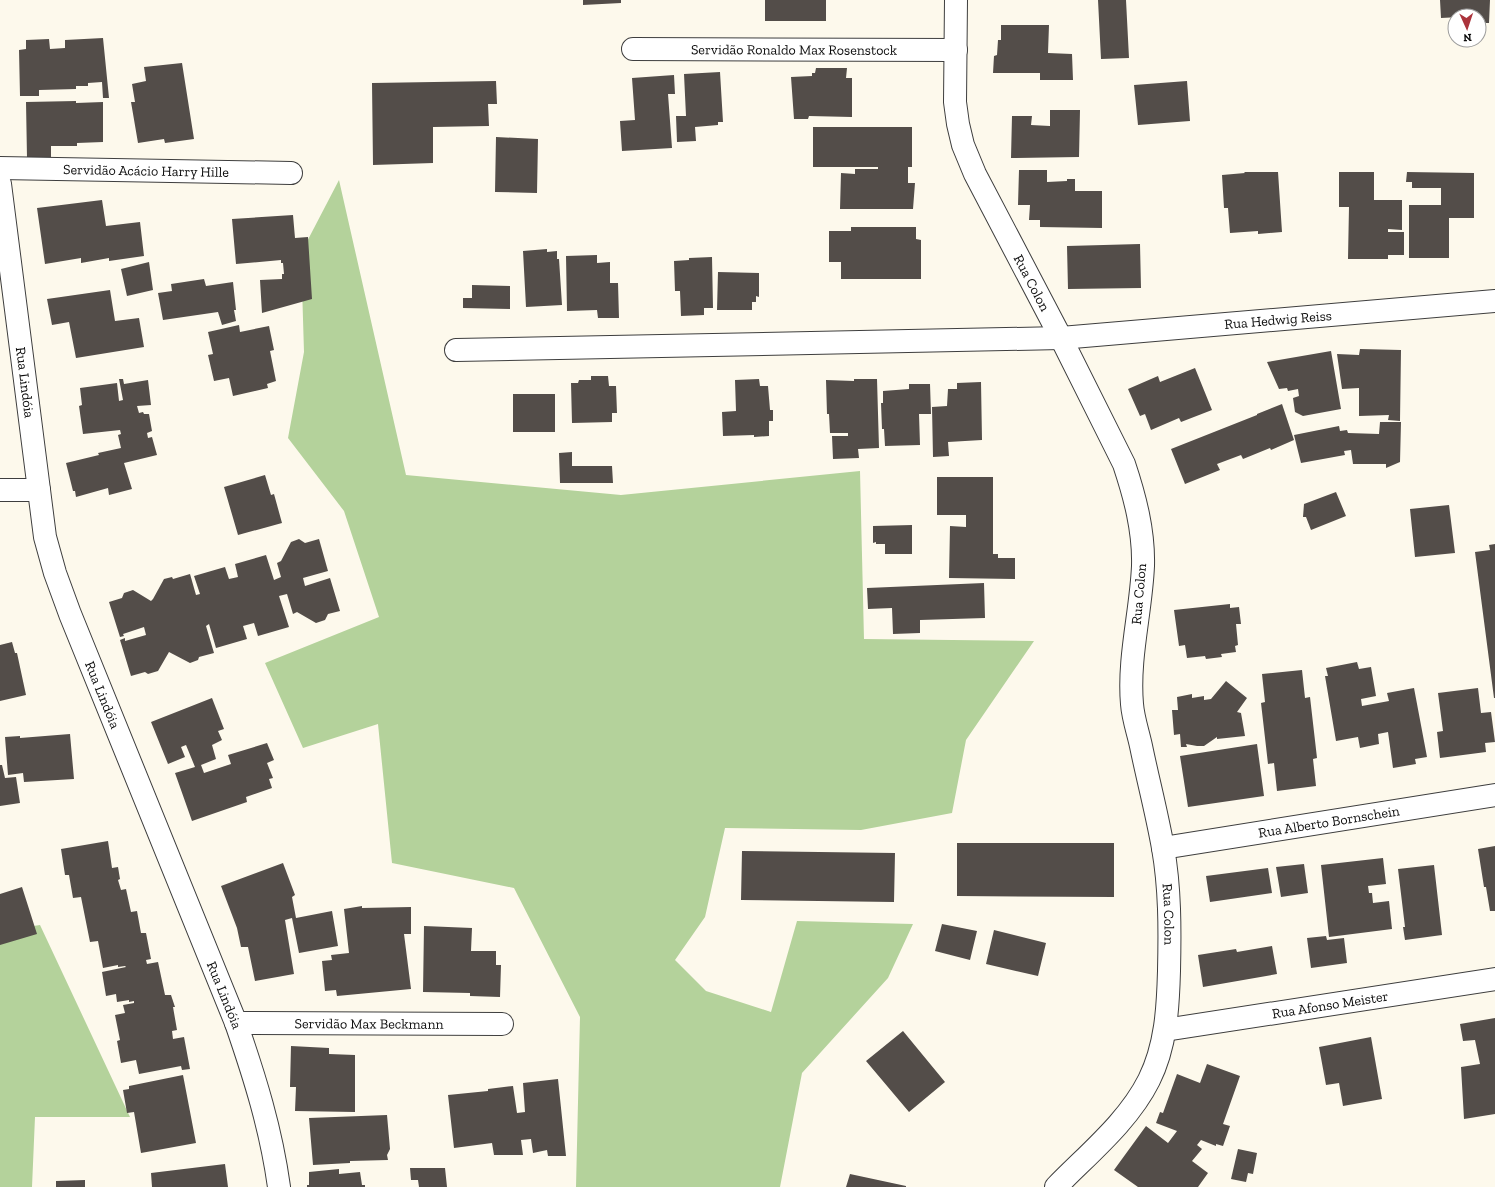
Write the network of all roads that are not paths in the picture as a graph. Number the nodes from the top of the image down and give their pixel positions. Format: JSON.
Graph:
{"nodes":[{"id":1,"x":956,"y":0,"type":"edge"},
{"id":2,"x":633,"y":49,"type":"dead end"},
{"id":3,"x":956,"y":50,"type":"junction"},
{"id":4,"x":0,"y":168,"type":"edge"},
{"id":5,"x":291,"y":173,"type":"dead end"},
{"id":6,"x":0,"y":184,"type":"edge"},
{"id":7,"x":1495,"y":301,"type":"edge"},
{"id":8,"x":1062,"y":338,"type":"junction"},
{"id":9,"x":456,"y":350,"type":"dead end"},
{"id":10,"x":0,"y":490,"type":"edge"},
{"id":11,"x":39,"y":490,"type":"junction"},
{"id":12,"x":1495,"y":795,"type":"edge"},
{"id":13,"x":1163,"y":848,"type":"junction"},
{"id":14,"x":1495,"y":979,"type":"edge"},
{"id":15,"x":236,"y":1023,"type":"junction"},
{"id":16,"x":502,"y":1024,"type":"dead end"},
{"id":17,"x":1165,"y":1030,"type":"junction"},
{"id":18,"x":279,"y":1187,"type":"edge"},
{"id":19,"x":1056,"y":1187,"type":"edge"}],
"edges":[{"from":1,"to":3,"type":"street","name":"Rua Colon"},
{"from":2,"to":3,"type":"street","name":"Servidão Ronaldo Max Rosenstock"},
{"from":3,"to":8,"type":"street","name":"Rua Colon"},
{"from":4,"to":5,"type":"street","name":"Servidão Acácio Harry Hille"},
{"from":6,"to":11,"type":"street","name":"Rua Lindóia"},
{"from":7,"to":8,"type":"street","name":"Rua Hedwig Reiss"},
{"from":8,"to":9,"type":"street","name":"Rua Hedwig Reiss"},
{"from":8,"to":13,"type":"street","name":"Rua Colon"},
{"from":10,"to":11,"type":"street"},
{"from":11,"to":15,"type":"street","name":"Rua Lindóia"},
{"from":12,"to":13,"type":"street","name":"Rua Alberto Bornschein"},
{"from":13,"to":17,"type":"street","name":"Rua Colon"},
{"from":14,"to":17,"type":"street","name":"Rua Afonso Meister"},
{"from":15,"to":16,"type":"street","name":"Servidão Max Beckmann"},
{"from":15,"to":18,"type":"street","name":"Rua Lindóia"},
{"from":17,"to":19,"type":"street","name":"Rua Colon"}]}
